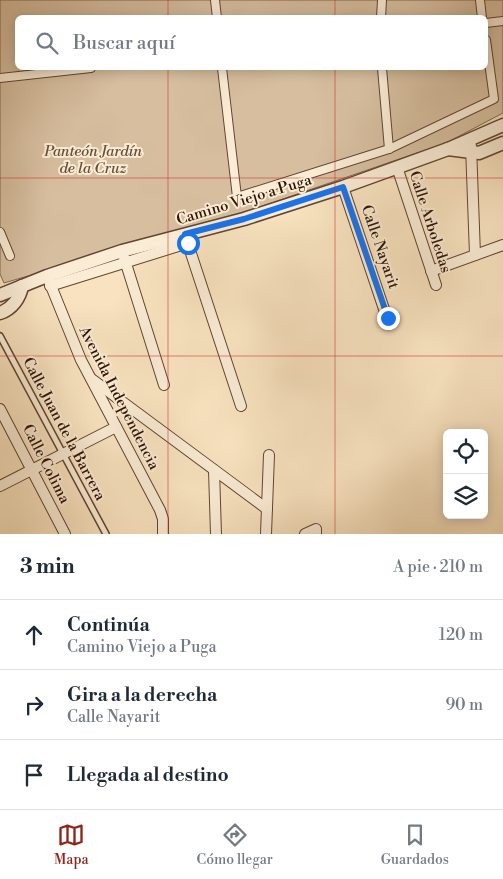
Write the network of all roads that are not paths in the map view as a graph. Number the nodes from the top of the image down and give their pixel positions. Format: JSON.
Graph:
{"nodes":[{"id":1,"x":215,"y":0,"type":"edge"},
{"id":2,"x":382,"y":0,"type":"edge"},
{"id":3,"x":480,"y":0,"type":"edge"},
{"id":4,"x":217,"y":15,"type":"edge"},
{"id":5,"x":381,"y":15,"type":"edge"},
{"id":6,"x":482,"y":15,"type":"edge"},
{"id":7,"x":503,"y":21,"type":"edge"},
{"id":8,"x":488,"y":23,"type":"edge"},
{"id":9,"x":488,"y":55,"type":"edge"},
{"id":10,"x":73,"y":70,"type":"edge"},
{"id":11,"x":222,"y":70,"type":"edge"},
{"id":12,"x":382,"y":70,"type":"edge"},
{"id":13,"x":0,"y":78,"type":"edge"},
{"id":14,"x":503,"y":125,"type":"edge"},
{"id":15,"x":470,"y":139,"type":"junction"},
{"id":16,"x":503,"y":143,"type":"edge"},
{"id":17,"x":389,"y":149,"type":"junction"},
{"id":18,"x":448,"y":149,"type":"junction"},
{"id":19,"x":472,"y":152,"type":"junction"},
{"id":20,"x":397,"y":167,"type":"junction"},
{"id":21,"x":343,"y":187,"type":"junction"},
{"id":22,"x":0,"y":232,"type":"edge"},
{"id":23,"x":186,"y":239,"type":"junction"},
{"id":24,"x":503,"y":245,"type":"edge"},
{"id":25,"x":475,"y":255,"type":"junction"},
{"id":26,"x":10,"y":256,"type":"dead end"},
{"id":27,"x":124,"y":256,"type":"junction"},
{"id":28,"x":431,"y":271,"type":"junction"},
{"id":29,"x":48,"y":281,"type":"junction"},
{"id":30,"x":436,"y":285,"type":"dead end"},
{"id":31,"x":22,"y":286,"type":"junction"},
{"id":32,"x":0,"y":294,"type":"edge"},
{"id":33,"x":4,"y":312,"type":"edge"},
{"id":34,"x":388,"y":318,"type":"dead end"},
{"id":35,"x":0,"y":336,"type":"edge"},
{"id":36,"x":89,"y":377,"type":"junction"},
{"id":37,"x":164,"y":385,"type":"dead end"},
{"id":38,"x":241,"y":406,"type":"dead end"},
{"id":39,"x":0,"y":409,"type":"edge"},
{"id":40,"x":116,"y":427,"type":"junction"},
{"id":41,"x":64,"y":454,"type":"junction"},
{"id":42,"x":269,"y":455,"type":"dead end"},
{"id":43,"x":32,"y":470,"type":"junction"},
{"id":44,"x":214,"y":470,"type":"junction"},
{"id":45,"x":0,"y":486,"type":"edge"},
{"id":46,"x":267,"y":509,"type":"junction"},
{"id":47,"x":316,"y":531,"type":"edge"},
{"id":48,"x":65,"y":534,"type":"edge"},
{"id":49,"x":106,"y":534,"type":"edge"},
{"id":50,"x":163,"y":534,"type":"edge"},
{"id":51,"x":216,"y":534,"type":"edge"},
{"id":52,"x":266,"y":534,"type":"edge"},
{"id":53,"x":305,"y":534,"type":"edge"}],
"edges":[{"from":1,"to":4,"type":"street"},
{"from":2,"to":5,"type":"street"},
{"from":3,"to":6,"type":"street"},
{"from":7,"to":8,"type":"street"},
{"from":9,"to":17,"type":"street"},
{"from":10,"to":13,"type":"street"},
{"from":11,"to":17,"type":"street"},
{"from":12,"to":17,"type":"street"},
{"from":14,"to":15,"type":"street","name":"Camino Viejo a Puga"},
{"from":15,"to":18,"type":"street","name":"Camino Viejo a Puga"},
{"from":15,"to":19,"type":"street"},
{"from":16,"to":19,"type":"street"},
{"from":18,"to":19,"type":"street"},
{"from":18,"to":20,"type":"street","name":"Camino Viejo a Puga"},
{"from":19,"to":25,"type":"street"},
{"from":20,"to":21,"type":"street","name":"Camino Viejo a Puga"},
{"from":20,"to":28,"type":"street","name":"Calle Arboledas"},
{"from":21,"to":23,"type":"street","name":"Camino Viejo a Puga"},
{"from":21,"to":34,"type":"street","name":"Calle Nayarit"},
{"from":22,"to":26,"type":"street"},
{"from":23,"to":27,"type":"street","name":"Camino Viejo a Puga"},
{"from":23,"to":38,"type":"street"},
{"from":24,"to":25,"type":"street"},
{"from":25,"to":28,"type":"street"},
{"from":27,"to":29,"type":"street","name":"Camino Viejo a Puga"},
{"from":27,"to":37,"type":"street"},
{"from":28,"to":30,"type":"street","name":"Calle Arboledas"},
{"from":29,"to":31,"type":"street","name":"Camino Viejo a Puga"},
{"from":29,"to":36,"type":"street","name":"Avenida Independencia"},
{"from":31,"to":32,"type":"street"},
{"from":31,"to":33,"type":"street"},
{"from":32,"to":33,"type":"street"},
{"from":35,"to":41,"type":"lane","name":"Calle Juan de la Barrera"},
{"from":36,"to":40,"type":"street","name":"Avenida Independencia"},
{"from":36,"to":44,"type":"street"},
{"from":39,"to":43,"type":"street","name":"Calle Colima"},
{"from":40,"to":41,"type":"street"},
{"from":40,"to":50,"type":"street","name":"Avenida Independencia"},
{"from":41,"to":43,"type":"street"},
{"from":41,"to":49,"type":"lane","name":"Calle Juan de la Barrera"},
{"from":42,"to":46,"type":"street"},
{"from":43,"to":45,"type":"street"},
{"from":43,"to":48,"type":"street","name":"Calle Colima"},
{"from":44,"to":46,"type":"street"},
{"from":44,"to":51,"type":"street"},
{"from":46,"to":52,"type":"street"},
{"from":47,"to":53,"type":"street"}]}
